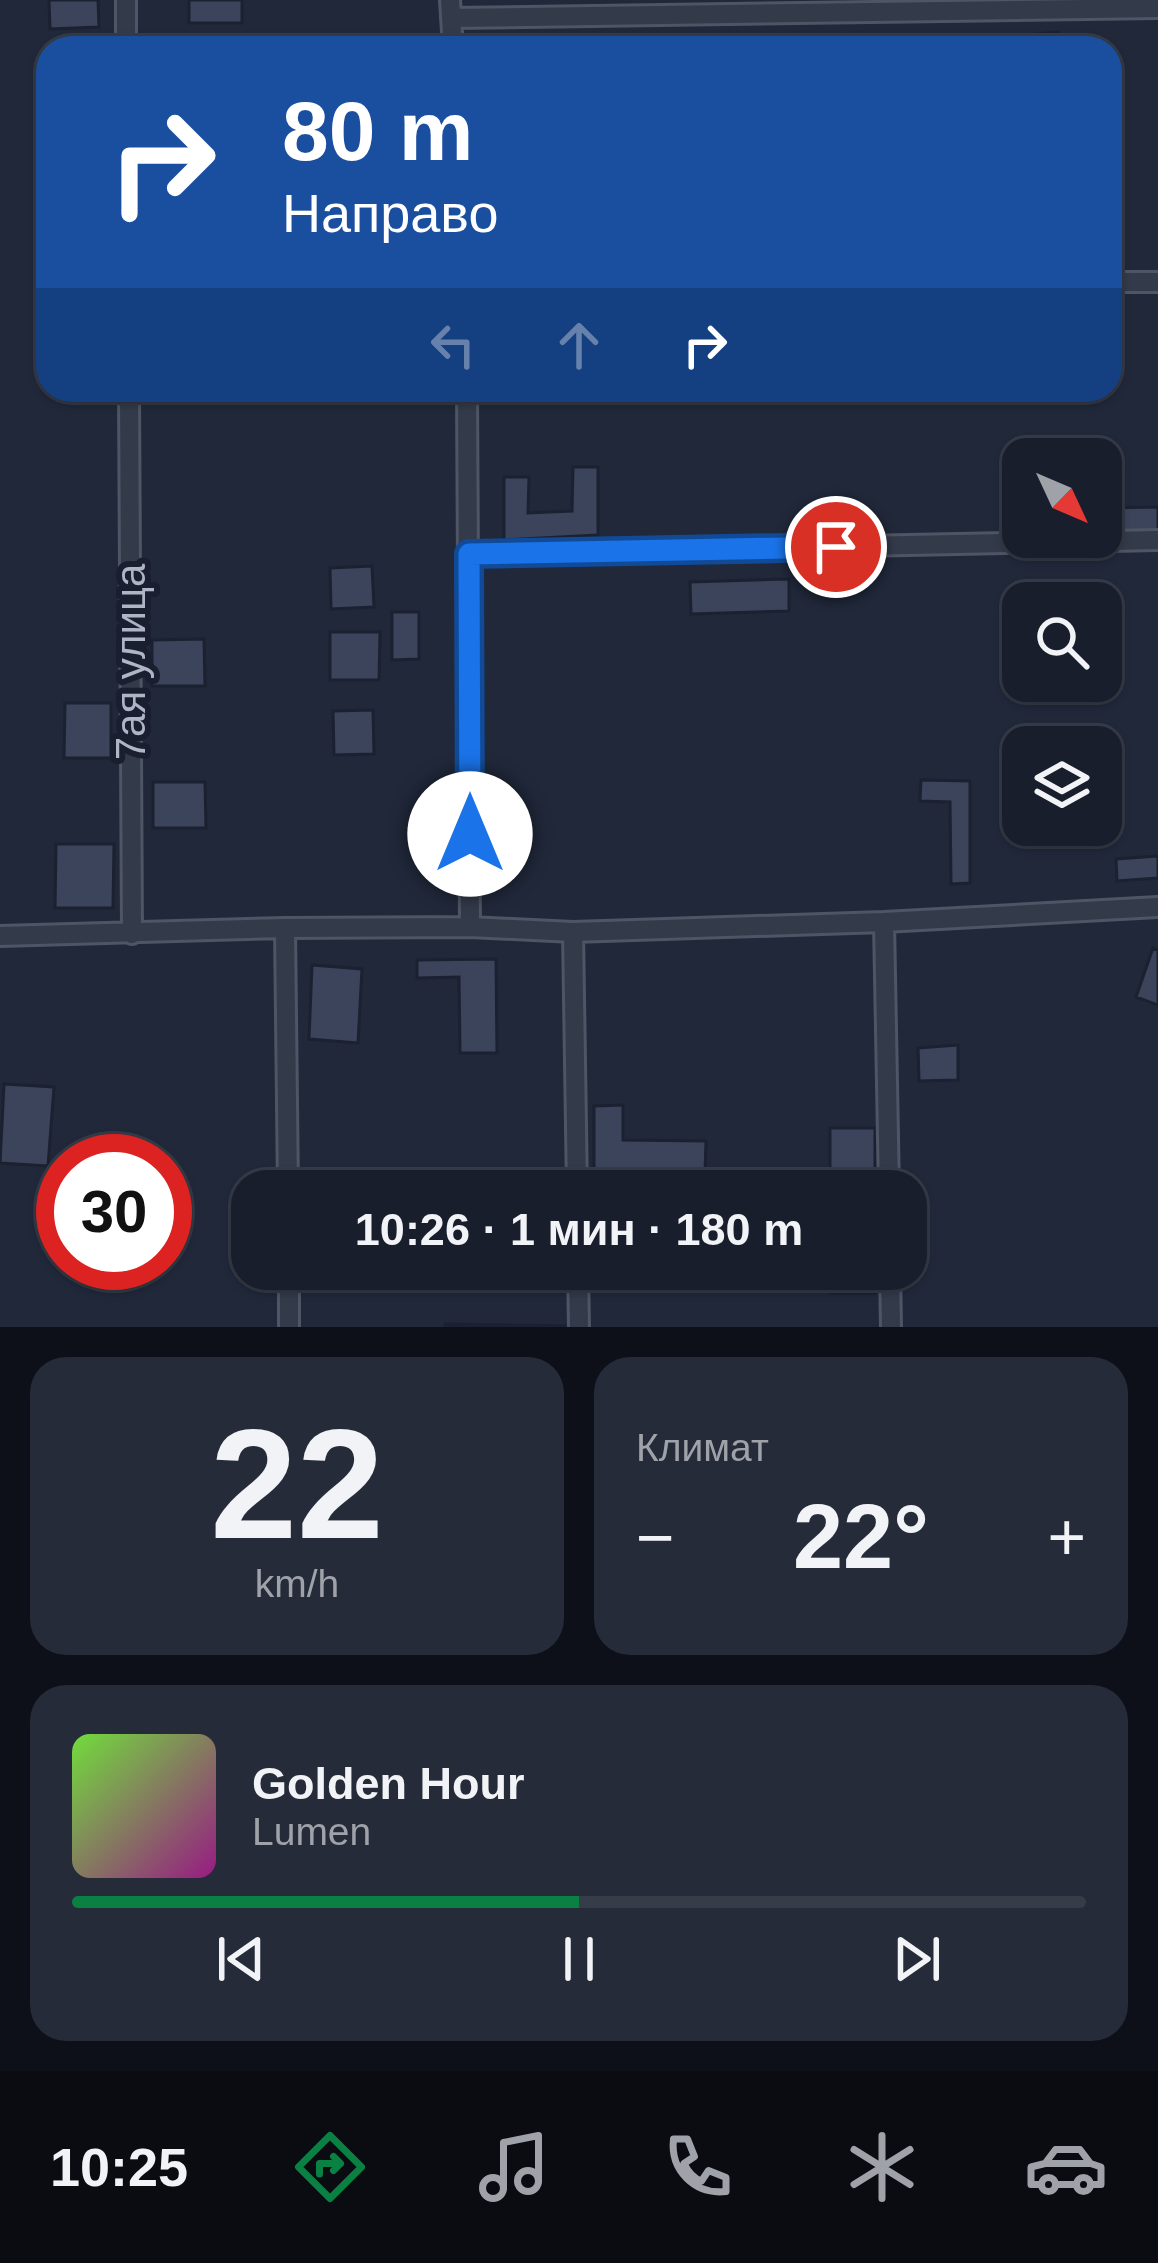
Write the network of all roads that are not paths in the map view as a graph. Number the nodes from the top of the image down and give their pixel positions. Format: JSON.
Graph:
{"nodes":[{"id":1,"x":126,"y":0,"type":"edge"},
{"id":2,"x":1158,"y":8,"type":"edge"},
{"id":3,"x":450,"y":9,"type":"edge"},
{"id":4,"x":126,"y":36,"type":"edge"},
{"id":5,"x":1122,"y":282,"type":"edge"},
{"id":6,"x":1158,"y":282,"type":"edge"},
{"id":7,"x":128,"y":402,"type":"edge"},
{"id":8,"x":467,"y":402,"type":"edge"},
{"id":9,"x":1158,"y":540,"type":"edge"},
{"id":10,"x":469,"y":554,"type":"junction"},
{"id":11,"x":1158,"y":907,"type":"edge"},
{"id":12,"x":884,"y":922,"type":"junction"},
{"id":13,"x":285,"y":928,"type":"junction"},
{"id":14,"x":470,"y":928,"type":"junction"},
{"id":15,"x":573,"y":932,"type":"junction"},
{"id":16,"x":132,"y":934,"type":"junction"},
{"id":17,"x":0,"y":936,"type":"edge"},
{"id":18,"x":288,"y":1170,"type":"edge"},
{"id":19,"x":577,"y":1170,"type":"edge"},
{"id":20,"x":889,"y":1170,"type":"edge"},
{"id":21,"x":289,"y":1290,"type":"edge"},
{"id":22,"x":578,"y":1290,"type":"edge"},
{"id":23,"x":890,"y":1290,"type":"edge"},
{"id":24,"x":289,"y":1327,"type":"edge"},
{"id":25,"x":579,"y":1327,"type":"edge"},
{"id":26,"x":891,"y":1327,"type":"edge"}],
"edges":[{"from":1,"to":4,"type":"street"},
{"from":2,"to":3,"type":"street"},
{"from":5,"to":6,"type":"street"},
{"from":7,"to":16,"type":"street","name":"7ая улица"},
{"from":8,"to":10,"type":"street"},
{"from":9,"to":10,"type":"street"},
{"from":10,"to":14,"type":"street"},
{"from":11,"to":12,"type":"street"},
{"from":12,"to":15,"type":"street"},
{"from":12,"to":20,"type":"street"},
{"from":13,"to":14,"type":"street"},
{"from":13,"to":16,"type":"street"},
{"from":13,"to":18,"type":"street"},
{"from":14,"to":15,"type":"street"},
{"from":15,"to":19,"type":"street"},
{"from":16,"to":17,"type":"street"},
{"from":21,"to":24,"type":"street"},
{"from":22,"to":25,"type":"street"},
{"from":23,"to":26,"type":"street"}]}
